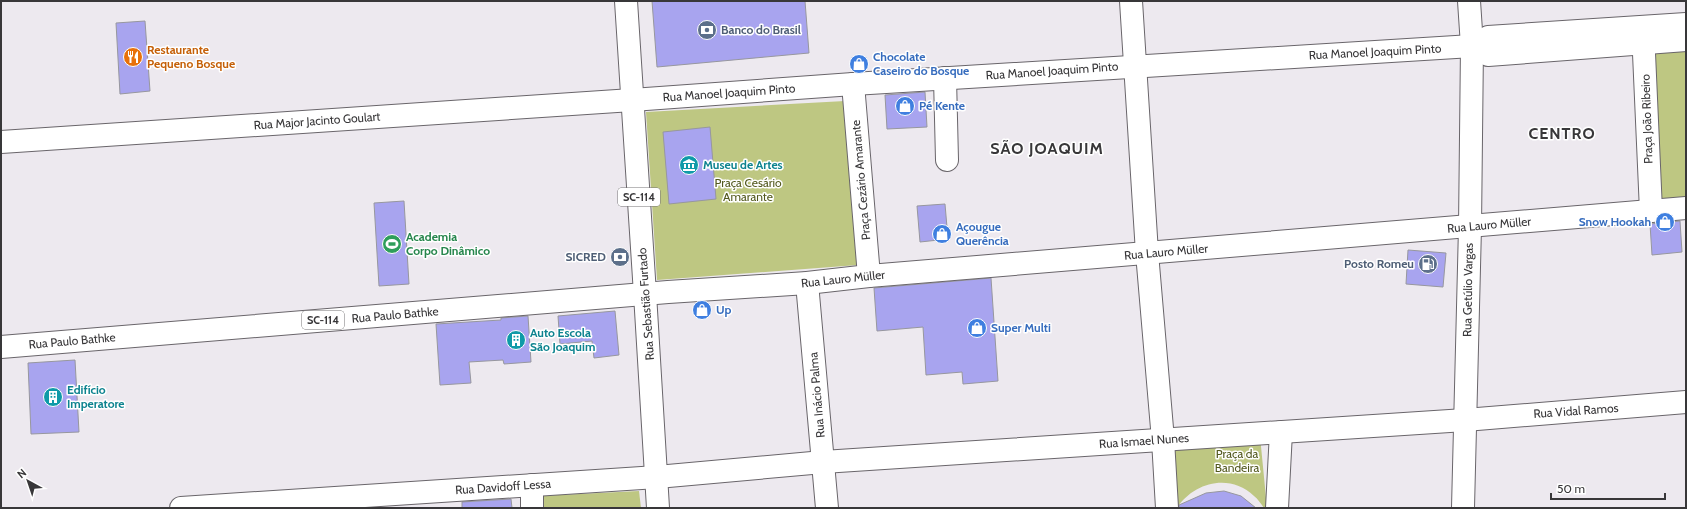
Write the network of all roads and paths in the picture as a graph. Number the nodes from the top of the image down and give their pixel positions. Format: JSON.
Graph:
{"nodes":[{"id":1,"x":626,"y":1,"type":"edge"},
{"id":2,"x":1131,"y":1,"type":"edge"},
{"id":3,"x":1469,"y":1,"type":"edge"},
{"id":4,"x":1686,"y":24,"type":"edge"},
{"id":5,"x":1644,"y":36,"type":"junction"},
{"id":6,"x":1686,"y":40,"type":"edge"},
{"id":7,"x":1472,"y":46,"type":"junction"},
{"id":8,"x":1135,"y":66,"type":"junction"},
{"id":9,"x":945,"y":78,"type":"junction"},
{"id":10,"x":853,"y":84,"type":"junction"},
{"id":11,"x":632,"y":100,"type":"junction"},
{"id":12,"x":1,"y":142,"type":"edge"},
{"id":13,"x":947,"y":160,"type":"dead end"},
{"id":14,"x":1686,"y":208,"type":"edge"},
{"id":15,"x":1651,"y":211,"type":"junction"},
{"id":16,"x":1470,"y":227,"type":"junction"},
{"id":17,"x":1147,"y":253,"type":"junction"},
{"id":18,"x":870,"y":276,"type":"junction"},
{"id":19,"x":807,"y":283,"type":"junction"},
{"id":20,"x":645,"y":294,"type":"junction"},
{"id":21,"x":1,"y":347,"type":"edge"},
{"id":22,"x":1686,"y":402,"type":"edge"},
{"id":23,"x":1465,"y":420,"type":"junction"},
{"id":24,"x":1281,"y":432,"type":"junction"},
{"id":25,"x":1163,"y":440,"type":"junction"},
{"id":26,"x":823,"y":462,"type":"junction"},
{"id":27,"x":657,"y":477,"type":"junction"},
{"id":28,"x":532,"y":485,"type":"junction"},
{"id":29,"x":399,"y":501,"type":"edge"},
{"id":30,"x":181,"y":508,"type":"edge"},
{"id":31,"x":532,"y":508,"type":"edge"},
{"id":32,"x":658,"y":508,"type":"edge"},
{"id":33,"x":828,"y":508,"type":"edge"},
{"id":34,"x":1168,"y":508,"type":"edge"},
{"id":35,"x":1278,"y":508,"type":"edge"},
{"id":36,"x":1463,"y":508,"type":"edge"}],
"edges":[{"from":1,"to":11,"type":"street","number":"SC-114"},
{"from":2,"to":8,"type":"street"},
{"from":3,"to":7,"type":"street","name":"Rua Getúlio Vargas"},
{"from":4,"to":5,"type":"street","name":"Rua Manoel Joaquim Pinto"},
{"from":5,"to":6,"type":"street","name":"Rua Manoel Joaquim Pinto"},
{"from":5,"to":7,"type":"street","name":"Rua Manoel Joaquim Pinto"},
{"from":5,"to":15,"type":"street","name":"Praça João Ribeiro"},
{"from":7,"to":8,"type":"street","name":"Rua Manoel Joaquim Pinto"},
{"from":7,"to":16,"type":"street","name":"Rua Getúlio Vargas"},
{"from":8,"to":9,"type":"street","name":"Rua Manoel Joaquim Pinto"},
{"from":8,"to":17,"type":"street"},
{"from":9,"to":10,"type":"street","name":"Rua Manoel Joaquim Pinto"},
{"from":9,"to":13,"type":"street"},
{"from":10,"to":11,"type":"street","name":"Rua Manoel Joaquim Pinto"},
{"from":10,"to":18,"type":"street","name":"Praça Cezário Amarante"},
{"from":11,"to":12,"type":"street","name":"Rua Major Jacinto Goulart"},
{"from":11,"to":20,"type":"street","name":"Rua Sebastião Furtado","number":"SC-114"},
{"from":14,"to":15,"type":"street","name":"Rua Lauro Müller"},
{"from":15,"to":16,"type":"street","name":"Rua Lauro Müller"},
{"from":16,"to":17,"type":"street","name":"Rua Lauro Müller"},
{"from":16,"to":23,"type":"street","name":"Rua Getúlio Vargas"},
{"from":17,"to":18,"type":"street","name":"Rua Lauro Müller"},
{"from":17,"to":25,"type":"street"},
{"from":18,"to":19,"type":"street","name":"Rua Lauro Müller"},
{"from":19,"to":20,"type":"street","name":"Rua Lauro Müller"},
{"from":19,"to":26,"type":"street","name":"Rua Inácio Palma"},
{"from":20,"to":21,"type":"street","name":"Rua Paulo Bathke","number":"SC-114"},
{"from":20,"to":27,"type":"street","name":"Rua Sebastião Furtado","number":"SC-114"},
{"from":22,"to":23,"type":"street","name":"Rua Vidal Ramos"},
{"from":23,"to":24,"type":"street","name":"Rua Ismael Nunes"},
{"from":23,"to":36,"type":"street","name":"Rua Getúlio Vargas"},
{"from":24,"to":25,"type":"street","name":"Rua Ismael Nunes"},
{"from":24,"to":35,"type":"street"},
{"from":25,"to":26,"type":"street","name":"Rua Ismael Nunes"},
{"from":25,"to":34,"type":"street"},
{"from":26,"to":27,"type":"street","name":"Rua Davidoff Lessa"},
{"from":26,"to":33,"type":"street","name":"Rua Inácio Palma"},
{"from":27,"to":28,"type":"street","name":"Rua Davidoff Lessa"},
{"from":27,"to":32,"type":"street","name":"Rua Sebastião Furtado","number":"SC-114"},
{"from":28,"to":29,"type":"street","name":"Rua Davidoff Lessa"},
{"from":28,"to":31,"type":"street"},
{"from":29,"to":30,"type":"street","name":"Rua Davidoff Lessa"}]}
